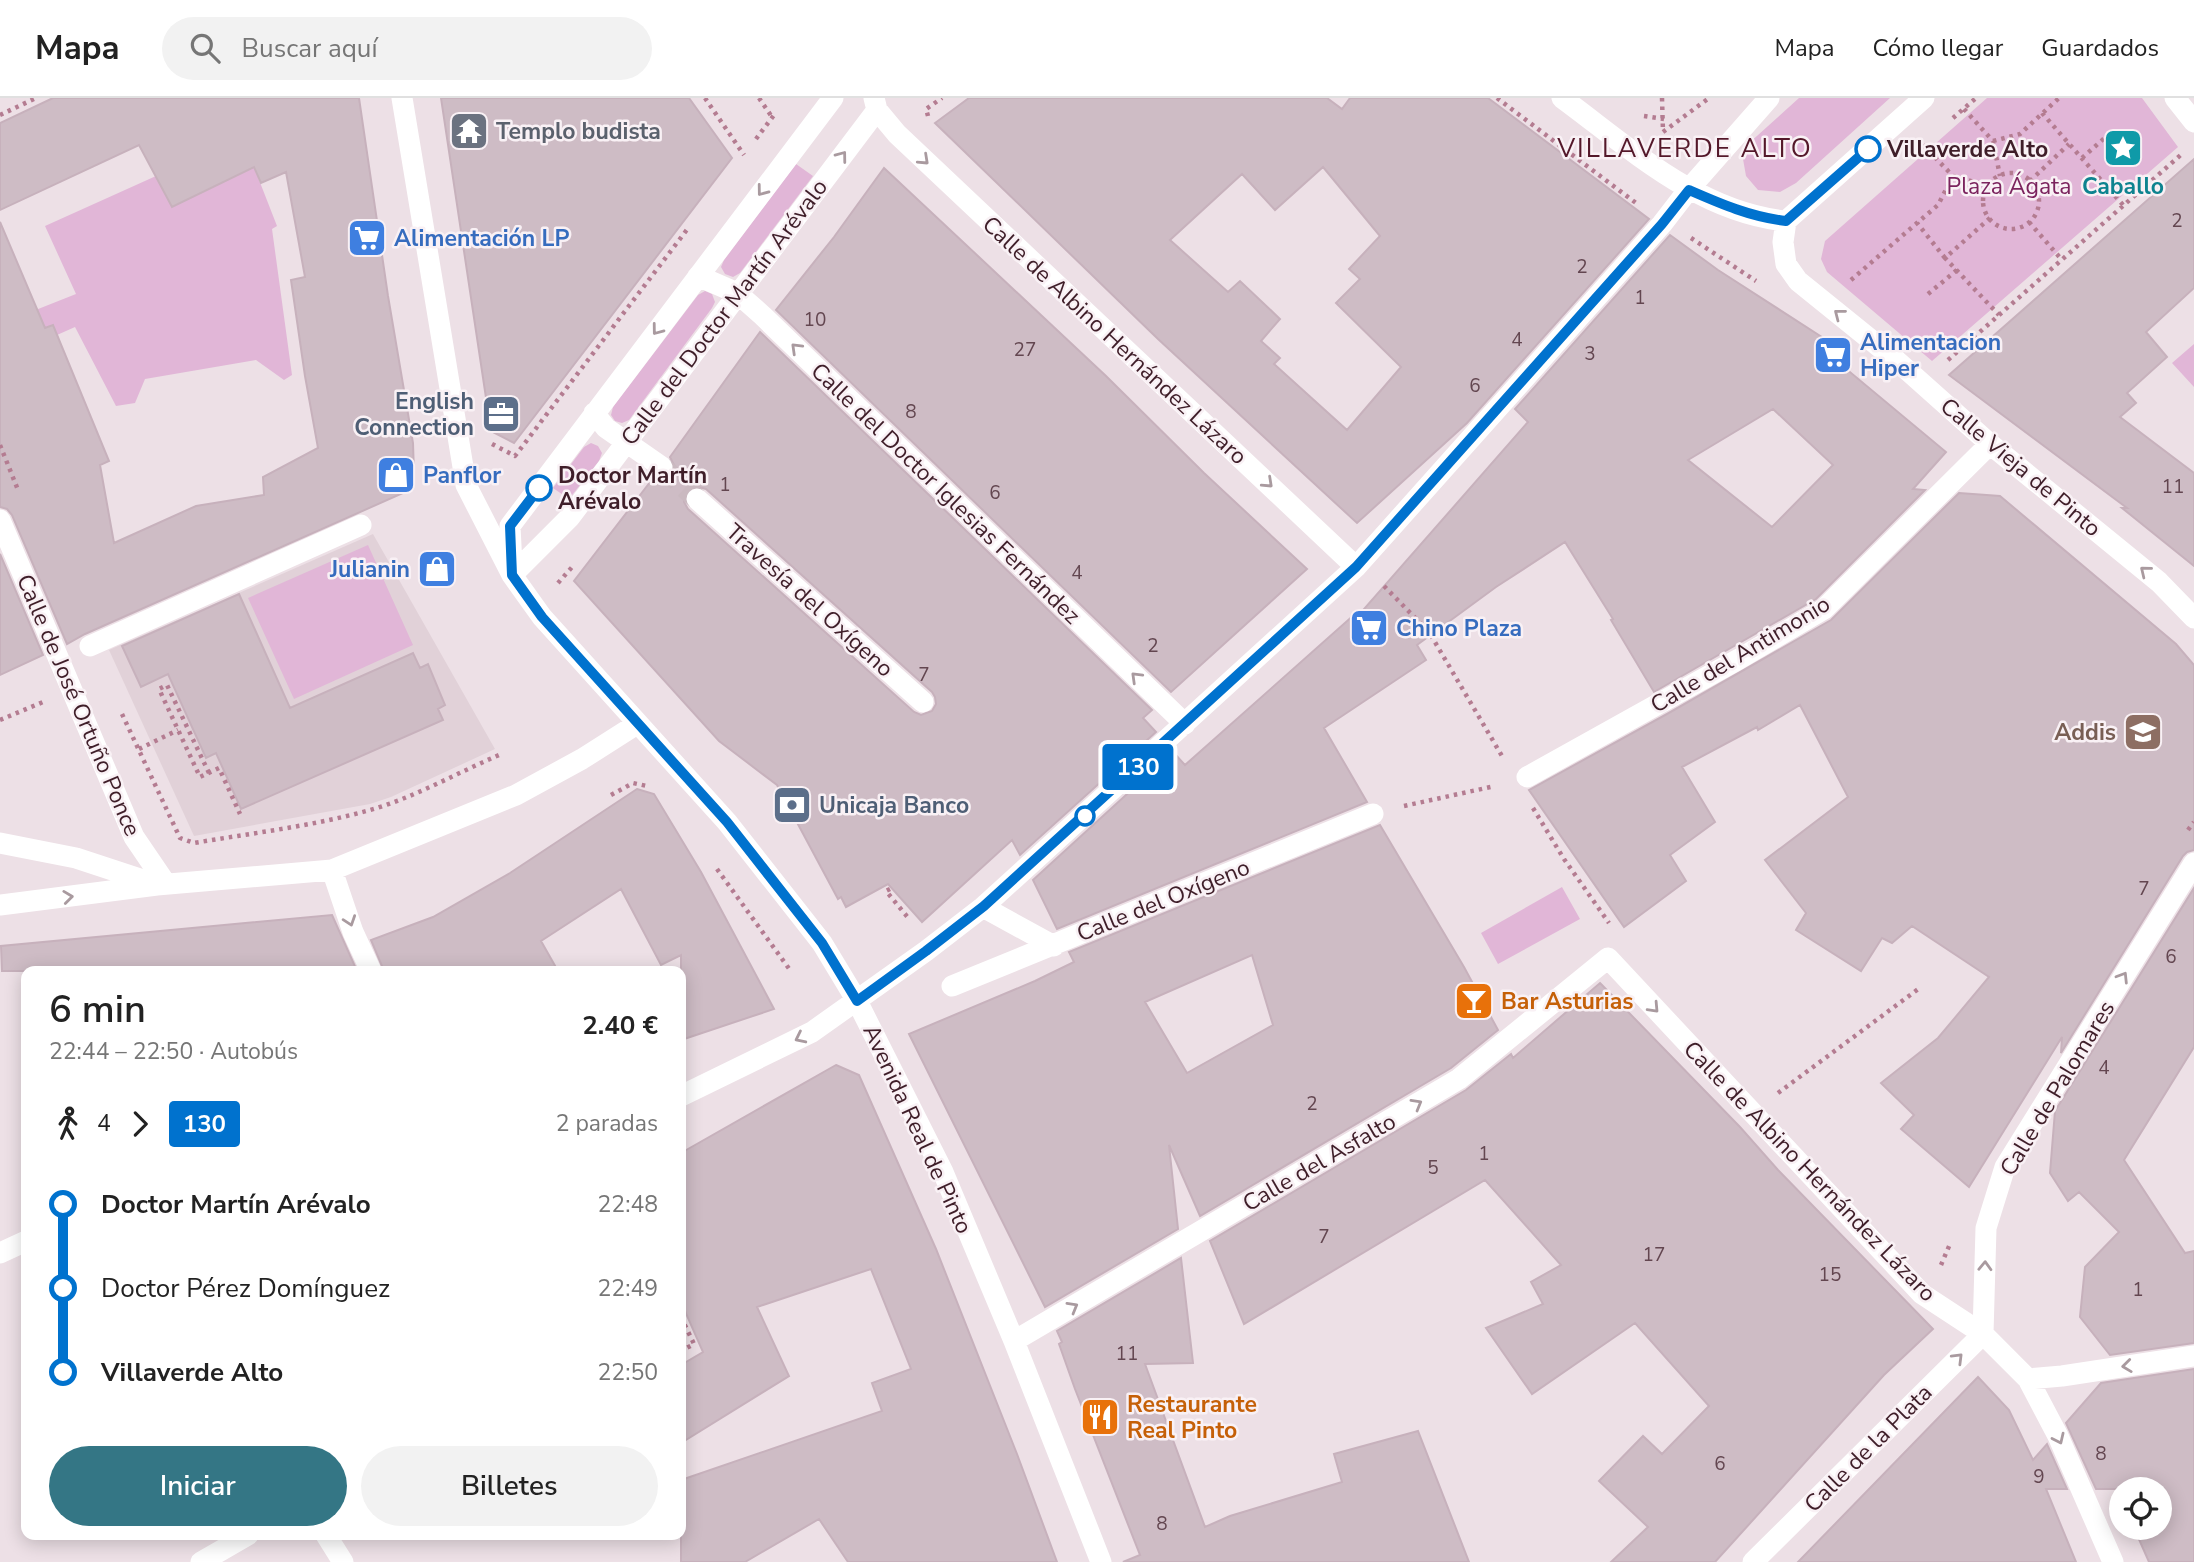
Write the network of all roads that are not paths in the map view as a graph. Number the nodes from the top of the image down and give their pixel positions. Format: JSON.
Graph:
{"nodes":[{"id":1,"x":402,"y":98,"type":"edge"},
{"id":2,"x":834,"y":98,"type":"edge"},
{"id":3,"x":1562,"y":98,"type":"edge"},
{"id":4,"x":1769,"y":98,"type":"edge"},
{"id":5,"x":1924,"y":98,"type":"edge"},
{"id":6,"x":2175,"y":98,"type":"edge"},
{"id":7,"x":875,"y":104,"type":"edge"},
{"id":8,"x":2194,"y":121,"type":"edge"},
{"id":9,"x":1689,"y":190,"type":"junction"},
{"id":10,"x":1786,"y":221,"type":"junction"},
{"id":11,"x":698,"y":276,"type":"junction"},
{"id":12,"x":737,"y":293,"type":"junction"},
{"id":13,"x":594,"y":413,"type":"junction"},
{"id":14,"x":626,"y":442,"type":"junction"},
{"id":15,"x":1990,"y":444,"type":"junction"},
{"id":16,"x":662,"y":467,"type":"tunnel mouth"},
{"id":17,"x":697,"y":499,"type":"tunnel mouth"},
{"id":18,"x":0,"y":520,"type":"edge"},
{"id":19,"x":361,"y":525,"type":"dead end"},
{"id":20,"x":1356,"y":567,"type":"junction"},
{"id":21,"x":512,"y":575,"type":"junction"},
{"id":22,"x":2194,"y":618,"type":"edge"},
{"id":23,"x":90,"y":646,"type":"dead end"},
{"id":24,"x":923,"y":702,"type":"dead end"},
{"id":25,"x":637,"y":723,"type":"junction"},
{"id":26,"x":1185,"y":724,"type":"junction"},
{"id":27,"x":1522,"y":779,"type":"road end"},
{"id":28,"x":1373,"y":814,"type":"road end"},
{"id":29,"x":0,"y":843,"type":"edge"},
{"id":30,"x":2194,"y":863,"type":"edge"},
{"id":31,"x":332,"y":870,"type":"junction"},
{"id":32,"x":162,"y":885,"type":"junction"},
{"id":33,"x":0,"y":905,"type":"edge"},
{"id":34,"x":984,"y":906,"type":"junction"},
{"id":35,"x":1054,"y":946,"type":"junction"},
{"id":36,"x":1608,"y":958,"type":"joint"},
{"id":37,"x":369,"y":966,"type":"edge"},
{"id":38,"x":952,"y":986,"type":"dead end"},
{"id":39,"x":857,"y":1001,"type":"junction"},
{"id":40,"x":686,"y":1094,"type":"edge"},
{"id":41,"x":21,"y":1243,"type":"edge"},
{"id":42,"x":0,"y":1253,"type":"edge"},
{"id":43,"x":1983,"y":1334,"type":"junction"},
{"id":44,"x":1014,"y":1340,"type":"junction"},
{"id":45,"x":2194,"y":1356,"type":"edge"},
{"id":46,"x":2028,"y":1379,"type":"junction"},
{"id":47,"x":239,"y":1540,"type":"edge"},
{"id":48,"x":330,"y":1540,"type":"edge"},
{"id":49,"x":201,"y":1562,"type":"edge"},
{"id":50,"x":343,"y":1562,"type":"edge"},
{"id":51,"x":1101,"y":1562,"type":"edge"},
{"id":52,"x":1753,"y":1562,"type":"edge"},
{"id":53,"x":2113,"y":1562,"type":"edge"}],
"edges":[{"from":1,"to":21,"type":"street","name":"Avenida Real de Pinto"},
{"from":2,"to":11,"type":"street","name":"Calle del Doctor Martín Arévalo","one_way":true},
{"from":3,"to":9,"type":"street"},
{"from":4,"to":9,"type":"street"},
{"from":5,"to":10,"type":"street"},
{"from":6,"to":8,"type":"street"},
{"from":12,"to":7,"type":"street","name":"Calle del Doctor Martín Arévalo","one_way":true},
{"from":7,"to":20,"type":"street","name":"Calle de Albino Hernández Lázaro","one_way":true},
{"from":9,"to":10,"type":"street"},
{"from":9,"to":20,"type":"street"},
{"from":15,"to":10,"type":"street","name":"Calle Vieja de Pinto","one_way":true},
{"from":11,"to":12,"type":"street","name":"Calle del Doctor Iglesias Fernández"},
{"from":11,"to":13,"type":"street","name":"Calle del Doctor Martín Arévalo","one_way":true},
{"from":12,"to":14,"type":"street","name":"Calle del Doctor Martín Arévalo"},
{"from":26,"to":12,"type":"street","name":"Calle del Doctor Iglesias Fernández","one_way":true},
{"from":13,"to":14,"type":"street"},
{"from":13,"to":21,"type":"street","name":"Calle del Doctor Martín Arévalo"},
{"from":14,"to":16,"type":"street"},
{"from":14,"to":21,"type":"street","name":"Calle del Doctor Martín Arévalo"},
{"from":22,"to":15,"type":"street","name":"Calle Vieja de Pinto","one_way":true},
{"from":15,"to":27,"type":"street","name":"Calle del Antimonio"},
{"from":17,"to":24,"type":"street","name":"Travesía del Oxígeno"},
{"from":18,"to":32,"type":"street","name":"Calle de José Ortuño Ponce"},
{"from":19,"to":23,"type":"street"},
{"from":20,"to":26,"type":"street"},
{"from":21,"to":25,"type":"street","name":"Avenida Real de Pinto"},
{"from":25,"to":31,"type":"street"},
{"from":25,"to":39,"type":"street","name":"Avenida Real de Pinto"},
{"from":26,"to":34,"type":"street"},
{"from":28,"to":35,"type":"street","name":"Calle del Oxígeno"},
{"from":29,"to":32,"type":"street"},
{"from":43,"to":30,"type":"street","name":"Calle de Palomares","one_way":true},
{"from":31,"to":32,"type":"street"},
{"from":31,"to":37,"type":"street","one_way":true},
{"from":33,"to":32,"type":"street","one_way":true},
{"from":34,"to":35,"type":"street"},
{"from":34,"to":39,"type":"street"},
{"from":35,"to":38,"type":"street","name":"Calle del Oxígeno"},
{"from":36,"to":43,"type":"street","name":"Calle de Albino Hernández Lázaro","one_way":true},
{"from":44,"to":36,"type":"street","name":"Calle del Asfalto","one_way":true},
{"from":39,"to":40,"type":"street","one_way":true},
{"from":39,"to":44,"type":"street","name":"Avenida Real de Pinto"},
{"from":41,"to":42,"type":"street"},
{"from":43,"to":46,"type":"street","name":"Calle de Albino Hernández Lázaro"},
{"from":52,"to":43,"type":"street","name":"Calle de la Plata","one_way":true},
{"from":44,"to":51,"type":"street","name":"Avenida Real de Pinto"},
{"from":45,"to":46,"type":"street","one_way":true},
{"from":46,"to":53,"type":"street","name":"Calle de Albino Hernández Lázaro","one_way":true},
{"from":47,"to":49,"type":"street"},
{"from":48,"to":50,"type":"street"}]}
